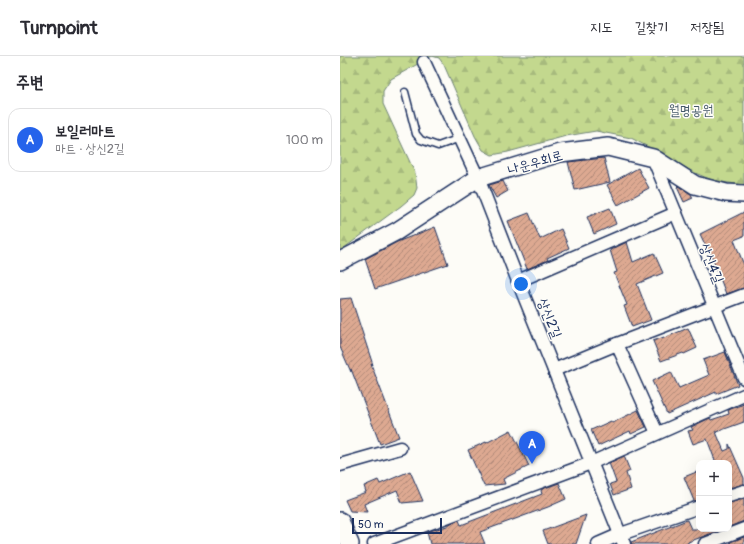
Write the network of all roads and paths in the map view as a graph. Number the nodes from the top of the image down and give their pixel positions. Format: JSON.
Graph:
{"nodes":[{"id":1,"x":424,"y":62,"type":"dead end"},
{"id":2,"x":405,"y":92,"type":"dead end"},
{"id":3,"x":460,"y":138,"type":"junction"},
{"id":4,"x":653,"y":158,"type":"junction"},
{"id":5,"x":478,"y":178,"type":"junction"},
{"id":6,"x":744,"y":194,"type":"edge"},
{"id":7,"x":676,"y":213,"type":"junction"},
{"id":8,"x":340,"y":261,"type":"edge"},
{"id":9,"x":518,"y":281,"type":"junction"},
{"id":10,"x":744,"y":295,"type":"edge"},
{"id":11,"x":714,"y":307,"type":"junction"},
{"id":12,"x":617,"y":344,"type":"junction"},
{"id":13,"x":554,"y":370,"type":"junction"},
{"id":14,"x":744,"y":378,"type":"edge"},
{"id":15,"x":744,"y":395,"type":"edge"},
{"id":16,"x":657,"y":434,"type":"junction"},
{"id":17,"x":400,"y":448,"type":"dead end"},
{"id":18,"x":591,"y":463,"type":"junction"},
{"id":19,"x":340,"y":465,"type":"edge"},
{"id":20,"x":744,"y":491,"type":"edge"},
{"id":21,"x":732,"y":495,"type":"edge"},
{"id":22,"x":696,"y":508,"type":"edge"},
{"id":23,"x":340,"y":521,"type":"edge"},
{"id":24,"x":744,"y":529,"type":"edge"},
{"id":25,"x":622,"y":539,"type":"edge"},
{"id":26,"x":724,"y":541,"type":"edge"},
{"id":27,"x":350,"y":544,"type":"edge"},
{"id":28,"x":374,"y":544,"type":"edge"},
{"id":29,"x":598,"y":544,"type":"edge"},
{"id":30,"x":704,"y":544,"type":"edge"}],
"edges":[{"from":1,"to":3,"type":"street","name":"상신2길"},
{"from":2,"to":3,"type":"lane"},
{"from":3,"to":5,"type":"street","name":"상신2길"},
{"from":4,"to":5,"type":"street","name":"나운우회로"},
{"from":4,"to":6,"type":"street","name":"나운우회로"},
{"from":4,"to":7,"type":"street","name":"상신4길"},
{"from":5,"to":8,"type":"street","name":"나운우회로"},
{"from":5,"to":9,"type":"street","name":"상신2길"},
{"from":7,"to":9,"type":"street"},
{"from":7,"to":11,"type":"street","name":"상신4길"},
{"from":9,"to":13,"type":"street","name":"상신2길"},
{"from":10,"to":11,"type":"street"},
{"from":11,"to":12,"type":"street"},
{"from":11,"to":14,"type":"street","name":"상신4길"},
{"from":12,"to":13,"type":"street"},
{"from":12,"to":16,"type":"street"},
{"from":13,"to":18,"type":"street","name":"상신2길"},
{"from":15,"to":16,"type":"street"},
{"from":16,"to":18,"type":"street"},
{"from":17,"to":19,"type":"street"},
{"from":18,"to":25,"type":"street","name":"상신2길"},
{"from":18,"to":28,"type":"street"},
{"from":20,"to":21,"type":"street"},
{"from":22,"to":25,"type":"street"},
{"from":23,"to":27,"type":"street"},
{"from":24,"to":26,"type":"street"},
{"from":25,"to":29,"type":"street"},
{"from":26,"to":30,"type":"street"}]}
